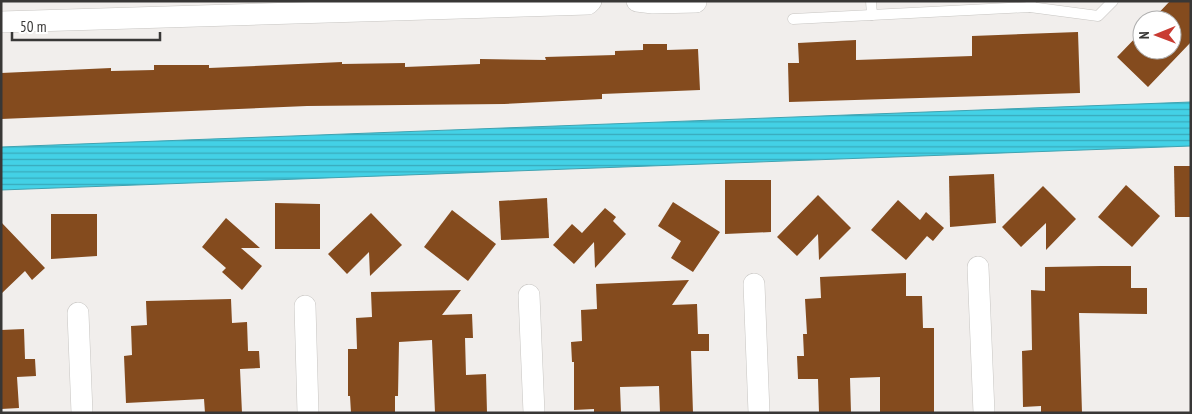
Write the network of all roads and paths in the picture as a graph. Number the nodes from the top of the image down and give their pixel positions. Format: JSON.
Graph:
{"nodes":[{"id":1,"x":591,"y":1,"type":"edge"},
{"id":2,"x":637,"y":1,"type":"edge"},
{"id":3,"x":871,"y":1,"type":"edge"},
{"id":4,"x":915,"y":1,"type":"edge"},
{"id":5,"x":1114,"y":1,"type":"edge"},
{"id":6,"x":696,"y":2,"type":"edge"},
{"id":7,"x":1030,"y":4,"type":"edge"},
{"id":8,"x":916,"y":12,"type":"junction"},
{"id":9,"x":872,"y":15,"type":"junction"},
{"id":10,"x":793,"y":19,"type":"dead end"},
{"id":11,"x":1,"y":22,"type":"edge"},
{"id":12,"x":978,"y":267,"type":"dead end"},
{"id":13,"x":754,"y":284,"type":"dead end"},
{"id":14,"x":529,"y":295,"type":"dead end"},
{"id":15,"x":305,"y":306,"type":"dead end"},
{"id":16,"x":78,"y":313,"type":"dead end"},
{"id":17,"x":82,"y":413,"type":"edge"},
{"id":18,"x":308,"y":413,"type":"edge"},
{"id":19,"x":534,"y":413,"type":"edge"},
{"id":20,"x":759,"y":413,"type":"edge"},
{"id":21,"x":984,"y":413,"type":"edge"}],
"edges":[{"from":1,"to":11,"type":"street"},
{"from":2,"to":6,"type":"street"},
{"from":3,"to":9,"type":"lane"},
{"from":4,"to":8,"type":"lane"},
{"from":5,"to":7,"type":"lane"},
{"from":7,"to":8,"type":"lane"},
{"from":8,"to":9,"type":"lane"},
{"from":9,"to":10,"type":"lane"},
{"from":12,"to":21,"type":"street"},
{"from":13,"to":20,"type":"street"},
{"from":14,"to":19,"type":"street"},
{"from":15,"to":18,"type":"street"},
{"from":16,"to":17,"type":"street"}]}
